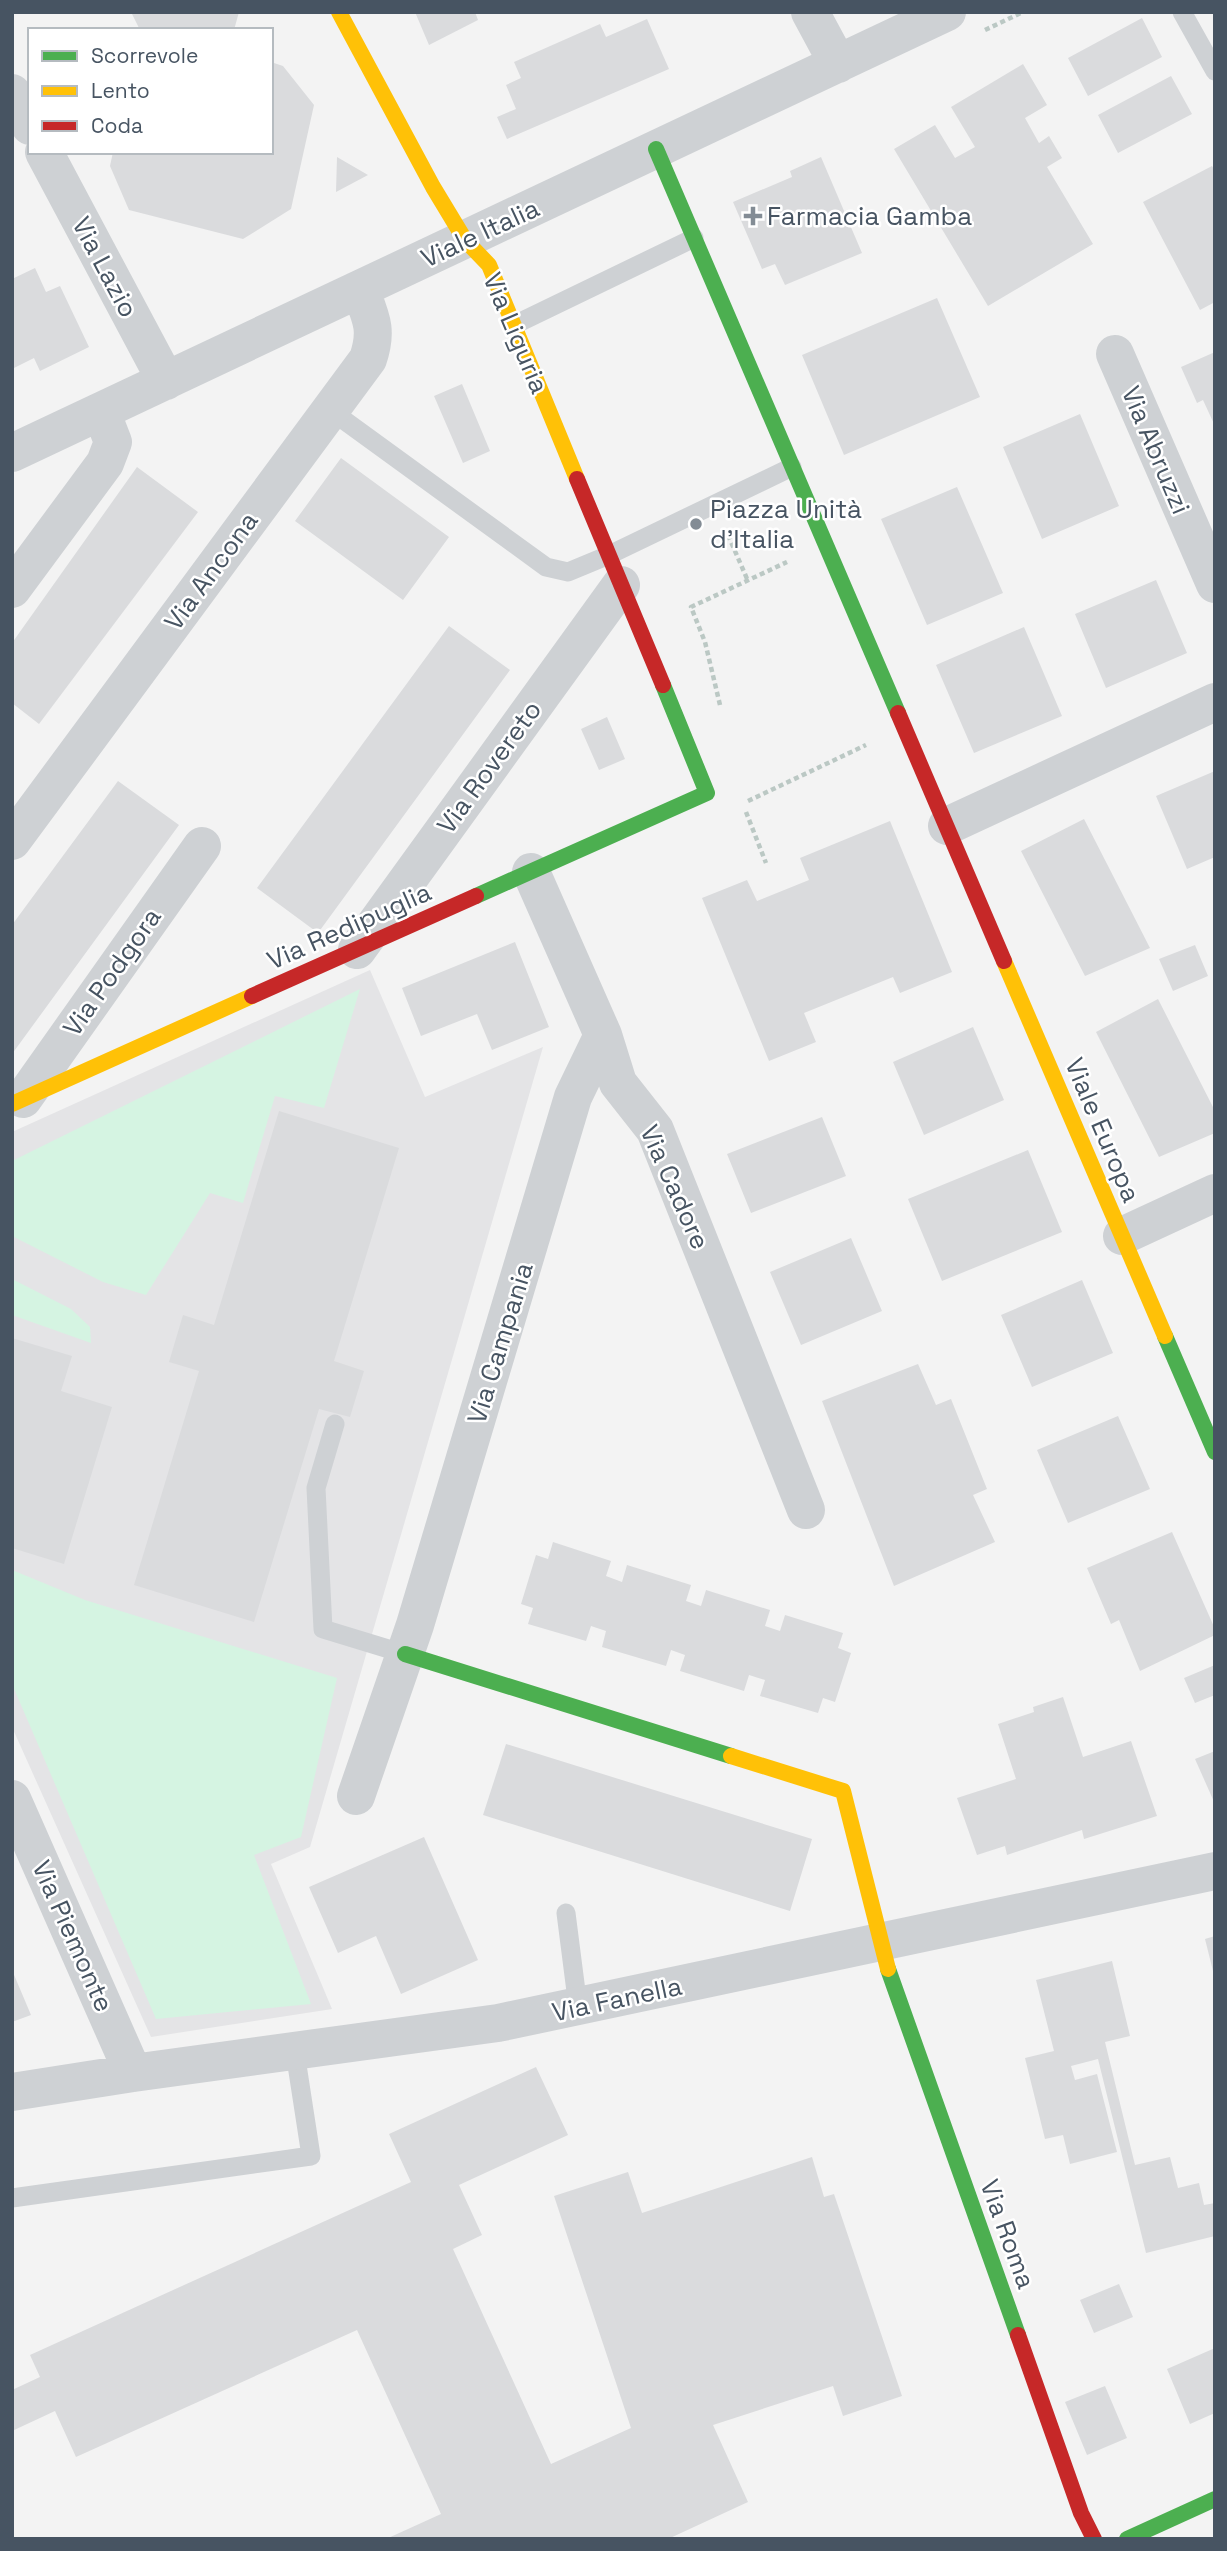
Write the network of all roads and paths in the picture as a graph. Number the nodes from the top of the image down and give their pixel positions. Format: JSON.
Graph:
{"nodes":[{"id":1,"x":339,"y":12,"type":"edge"},
{"id":2,"x":810,"y":12,"type":"edge"},
{"id":3,"x":947,"y":12,"type":"edge"},
{"id":4,"x":1182,"y":12,"type":"edge"},
{"id":5,"x":838,"y":64,"type":"junction"},
{"id":6,"x":1215,"y":71,"type":"edge"},
{"id":7,"x":12,"y":93,"type":"edge"},
{"id":8,"x":28,"y":122,"type":"edge"},
{"id":9,"x":656,"y":149,"type":"junction"},
{"id":10,"x":45,"y":154,"type":"edge"},
{"id":11,"x":694,"y":239,"type":"junction"},
{"id":12,"x":465,"y":240,"type":"junction"},
{"id":13,"x":360,"y":289,"type":"junction"},
{"id":14,"x":514,"y":325,"type":"junction"},
{"id":15,"x":1115,"y":354,"type":"dead end"},
{"id":16,"x":166,"y":381,"type":"junction"},
{"id":17,"x":330,"y":410,"type":"junction"},
{"id":18,"x":101,"y":411,"type":"junction"},
{"id":19,"x":12,"y":453,"type":"edge"},
{"id":20,"x":792,"y":467,"type":"junction"},
{"id":21,"x":715,"y":505,"type":"junction"},
{"id":22,"x":825,"y":544,"type":"junction"},
{"id":23,"x":615,"y":570,"type":"junction"},
{"id":24,"x":748,"y":581,"type":"junction"},
{"id":25,"x":1215,"y":584,"type":"edge"},
{"id":26,"x":12,"y":589,"type":"edge"},
{"id":27,"x":1215,"y":702,"type":"edge"},
{"id":28,"x":721,"y":709,"type":"dead end"},
{"id":29,"x":904,"y":727,"type":"junction"},
{"id":30,"x":707,"y":793,"type":"joint"},
{"id":31,"x":947,"y":826,"type":"junction"},
{"id":32,"x":12,"y":841,"type":"edge"},
{"id":33,"x":202,"y":846,"type":"dead end"},
{"id":34,"x":766,"y":863,"type":"dead end"},
{"id":35,"x":531,"y":872,"type":"junction"},
{"id":36,"x":356,"y":950,"type":"junction"},
{"id":37,"x":603,"y":1035,"type":"junction"},
{"id":38,"x":18,"y":1101,"type":"edge"},
{"id":39,"x":1215,"y":1193,"type":"edge"},
{"id":40,"x":1122,"y":1236,"type":"junction"},
{"id":41,"x":335,"y":1424,"type":"dead end"},
{"id":42,"x":1215,"y":1452,"type":"edge"},
{"id":43,"x":806,"y":1510,"type":"dead end"},
{"id":44,"x":405,"y":1654,"type":"junction"},
{"id":45,"x":356,"y":1797,"type":"dead end"},
{"id":46,"x":12,"y":1799,"type":"edge"},
{"id":47,"x":1215,"y":1871,"type":"edge"},
{"id":48,"x":566,"y":1913,"type":"dead end"},
{"id":49,"x":879,"y":1944,"type":"junction"},
{"id":50,"x":578,"y":2007,"type":"junction"},
{"id":51,"x":295,"y":2052,"type":"junction"},
{"id":52,"x":133,"y":2073,"type":"junction"},
{"id":53,"x":12,"y":2092,"type":"edge"},
{"id":54,"x":12,"y":2198,"type":"edge"},
{"id":55,"x":1215,"y":2499,"type":"edge"},
{"id":56,"x":1094,"y":2539,"type":"edge"},
{"id":57,"x":1127,"y":2539,"type":"edge"}],
"edges":[{"from":1,"to":12,"type":"street","name":"Via Liguria"},
{"from":2,"to":5,"type":"street"},
{"from":3,"to":5,"type":"street","name":"Viale Italia"},
{"from":4,"to":6,"type":"lane"},
{"from":5,"to":9,"type":"street","name":"Viale Italia"},
{"from":7,"to":8,"type":"street"},
{"from":9,"to":11,"type":"street"},
{"from":9,"to":12,"type":"street","name":"Viale Italia"},
{"from":10,"to":16,"type":"street","name":"Via Lazio"},
{"from":11,"to":14,"type":"lane"},
{"from":11,"to":20,"type":"street"},
{"from":12,"to":13,"type":"street","name":"Viale Italia"},
{"from":12,"to":14,"type":"street","name":"Via Liguria"},
{"from":13,"to":16,"type":"street","name":"Viale Italia"},
{"from":13,"to":17,"type":"street","name":"Via Ancona"},
{"from":14,"to":23,"type":"street","name":"Via Liguria"},
{"from":15,"to":25,"type":"street","name":"Via Abruzzi"},
{"from":16,"to":18,"type":"street","name":"Viale Italia"},
{"from":17,"to":23,"type":"lane"},
{"from":17,"to":32,"type":"street","name":"Via Ancona"},
{"from":18,"to":19,"type":"street","name":"Viale Italia"},
{"from":18,"to":26,"type":"street"},
{"from":20,"to":21,"type":"lane"},
{"from":20,"to":22,"type":"street"},
{"from":21,"to":23,"type":"lane"},
{"from":21,"to":24,"type":"path"},
{"from":22,"to":24,"type":"path"},
{"from":22,"to":29,"type":"street"},
{"from":23,"to":30,"type":"street","name":"Via Liguria"},
{"from":23,"to":36,"type":"street","name":"Via Rovereto"},
{"from":24,"to":28,"type":"path"},
{"from":27,"to":31,"type":"street"},
{"from":29,"to":31,"type":"street"},
{"from":29,"to":34,"type":"path"},
{"from":30,"to":35,"type":"street","name":"Via Redipuglia"},
{"from":31,"to":40,"type":"street","name":"Viale Europa"},
{"from":33,"to":38,"type":"street","name":"Via Podgora"},
{"from":35,"to":36,"type":"street","name":"Via Redipuglia"},
{"from":35,"to":37,"type":"street","name":"Via Cadore"},
{"from":36,"to":38,"type":"street","name":"Via Redipuglia"},
{"from":37,"to":43,"type":"street","name":"Via Cadore"},
{"from":37,"to":44,"type":"street","name":"Via Campania"},
{"from":39,"to":40,"type":"street"},
{"from":40,"to":42,"type":"street","name":"Viale Europa"},
{"from":41,"to":44,"type":"lane"},
{"from":44,"to":45,"type":"street","name":"Via Campania"},
{"from":44,"to":49,"type":"street"},
{"from":46,"to":52,"type":"street","name":"Via Piemonte"},
{"from":47,"to":49,"type":"street","name":"Via Fanella"},
{"from":48,"to":50,"type":"lane"},
{"from":49,"to":50,"type":"street","name":"Via Fanella"},
{"from":49,"to":56,"type":"street","name":"Via Roma"},
{"from":50,"to":51,"type":"street","name":"Via Fanella"},
{"from":51,"to":52,"type":"street","name":"Via Fanella"},
{"from":51,"to":54,"type":"lane"},
{"from":52,"to":53,"type":"street","name":"Via Fanella"},
{"from":55,"to":57,"type":"street"}]}
